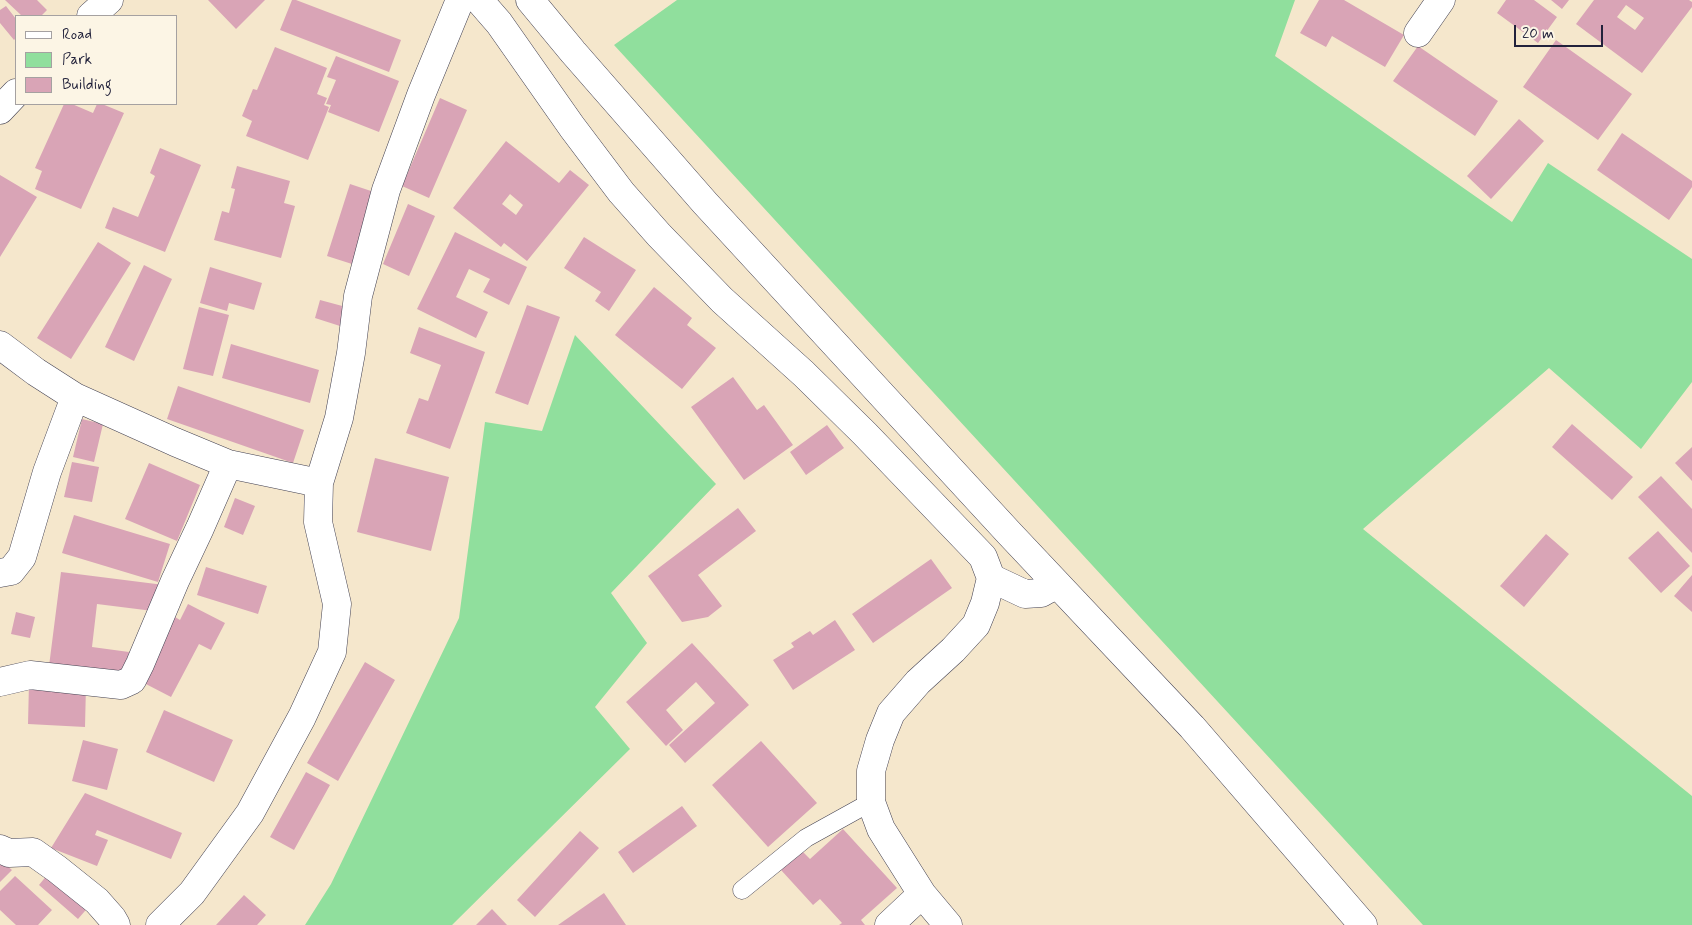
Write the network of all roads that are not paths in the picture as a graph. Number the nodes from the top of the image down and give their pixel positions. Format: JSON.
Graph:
{"nodes":[{"id":1,"x":109,"y":0,"type":"edge"},
{"id":2,"x":460,"y":0,"type":"edge"},
{"id":3,"x":480,"y":0,"type":"edge"},
{"id":4,"x":530,"y":0,"type":"edge"},
{"id":5,"x":1442,"y":0,"type":"edge"},
{"id":6,"x":92,"y":15,"type":"edge"},
{"id":7,"x":1418,"y":33,"type":"dead end"},
{"id":8,"x":15,"y":94,"type":"edge"},
{"id":9,"x":0,"y":110,"type":"edge"},
{"id":10,"x":0,"y":344,"type":"edge"},
{"id":11,"x":75,"y":397,"type":"junction"},
{"id":12,"x":228,"y":464,"type":"junction"},
{"id":13,"x":320,"y":484,"type":"junction"},
{"id":14,"x":0,"y":573,"type":"edge"},
{"id":15,"x":991,"y":578,"type":"junction"},
{"id":16,"x":1058,"y":584,"type":"junction"},
{"id":17,"x":0,"y":682,"type":"edge"},
{"id":18,"x":871,"y":802,"type":"junction"},
{"id":19,"x":0,"y":849,"type":"edge"},
{"id":20,"x":742,"y":890,"type":"dead end"},
{"id":21,"x":922,"y":894,"type":"junction"},
{"id":22,"x":116,"y":925,"type":"edge"},
{"id":23,"x":160,"y":925,"type":"edge"},
{"id":24,"x":889,"y":925,"type":"edge"},
{"id":25,"x":948,"y":925,"type":"edge"},
{"id":26,"x":1363,"y":925,"type":"edge"}],
"edges":[{"from":1,"to":6,"type":"street"},
{"from":2,"to":13,"type":"street"},
{"from":3,"to":15,"type":"street"},
{"from":4,"to":16,"type":"street"},
{"from":5,"to":7,"type":"street"},
{"from":8,"to":9,"type":"street"},
{"from":10,"to":11,"type":"street"},
{"from":11,"to":12,"type":"street"},
{"from":11,"to":14,"type":"street"},
{"from":12,"to":13,"type":"street"},
{"from":12,"to":17,"type":"street"},
{"from":13,"to":23,"type":"street"},
{"from":15,"to":16,"type":"street"},
{"from":15,"to":18,"type":"street"},
{"from":16,"to":26,"type":"street"},
{"from":18,"to":20,"type":"lane"},
{"from":18,"to":21,"type":"street"},
{"from":19,"to":22,"type":"street"},
{"from":21,"to":24,"type":"street"},
{"from":21,"to":25,"type":"street"}]}
